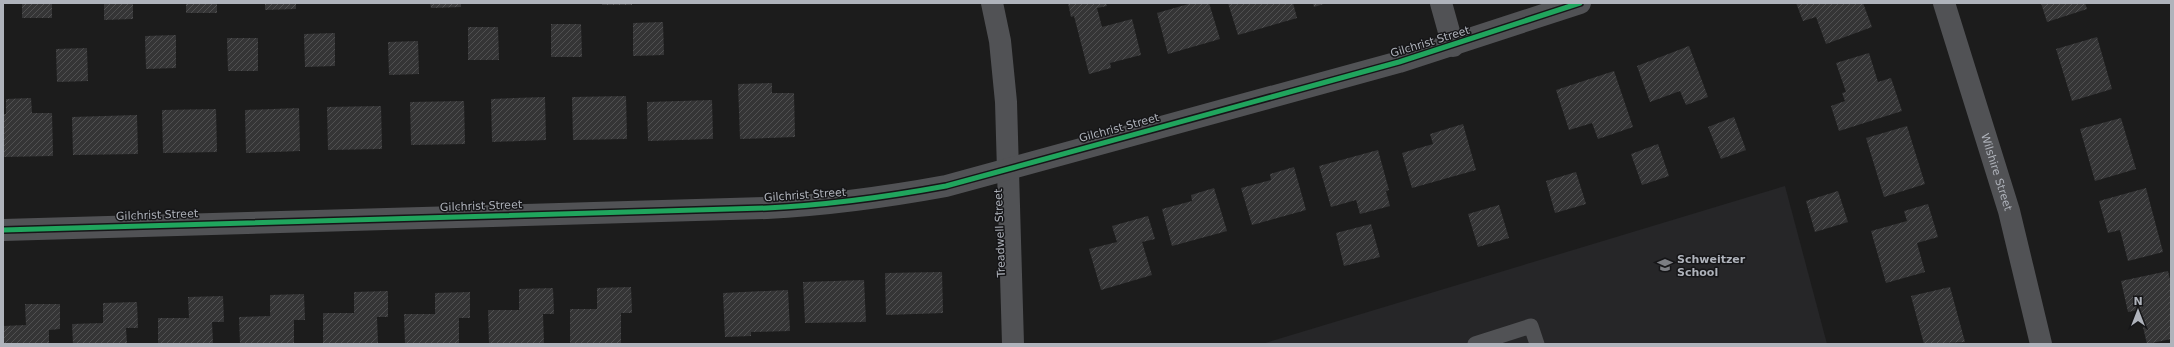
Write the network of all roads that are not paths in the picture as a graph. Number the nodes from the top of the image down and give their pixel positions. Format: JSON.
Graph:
{"nodes":[{"id":1,"x":992,"y":3,"type":"edge"},
{"id":2,"x":1440,"y":3,"type":"edge"},
{"id":3,"x":1580,"y":3,"type":"edge"},
{"id":4,"x":1944,"y":3,"type":"edge"},
{"id":5,"x":1453,"y":46,"type":"junction"},
{"id":6,"x":1008,"y":169,"type":"junction"},
{"id":7,"x":3,"y":230,"type":"edge"},
{"id":8,"x":1013,"y":344,"type":"edge"},
{"id":9,"x":1475,"y":344,"type":"edge"},
{"id":10,"x":1537,"y":344,"type":"edge"},
{"id":11,"x":2041,"y":344,"type":"edge"}],
"edges":[{"from":1,"to":6,"type":"street","name":"Treadwell Street"},
{"from":2,"to":5,"type":"street"},
{"from":3,"to":5,"type":"street","name":"Gilchrist Street"},
{"from":4,"to":11,"type":"street","name":"Wilshire Street"},
{"from":5,"to":6,"type":"street","name":"Gilchrist Street"},
{"from":6,"to":7,"type":"street","name":"Gilchrist Street"},
{"from":6,"to":8,"type":"street","name":"Treadwell Street"},
{"from":9,"to":10,"type":"lane"}]}
